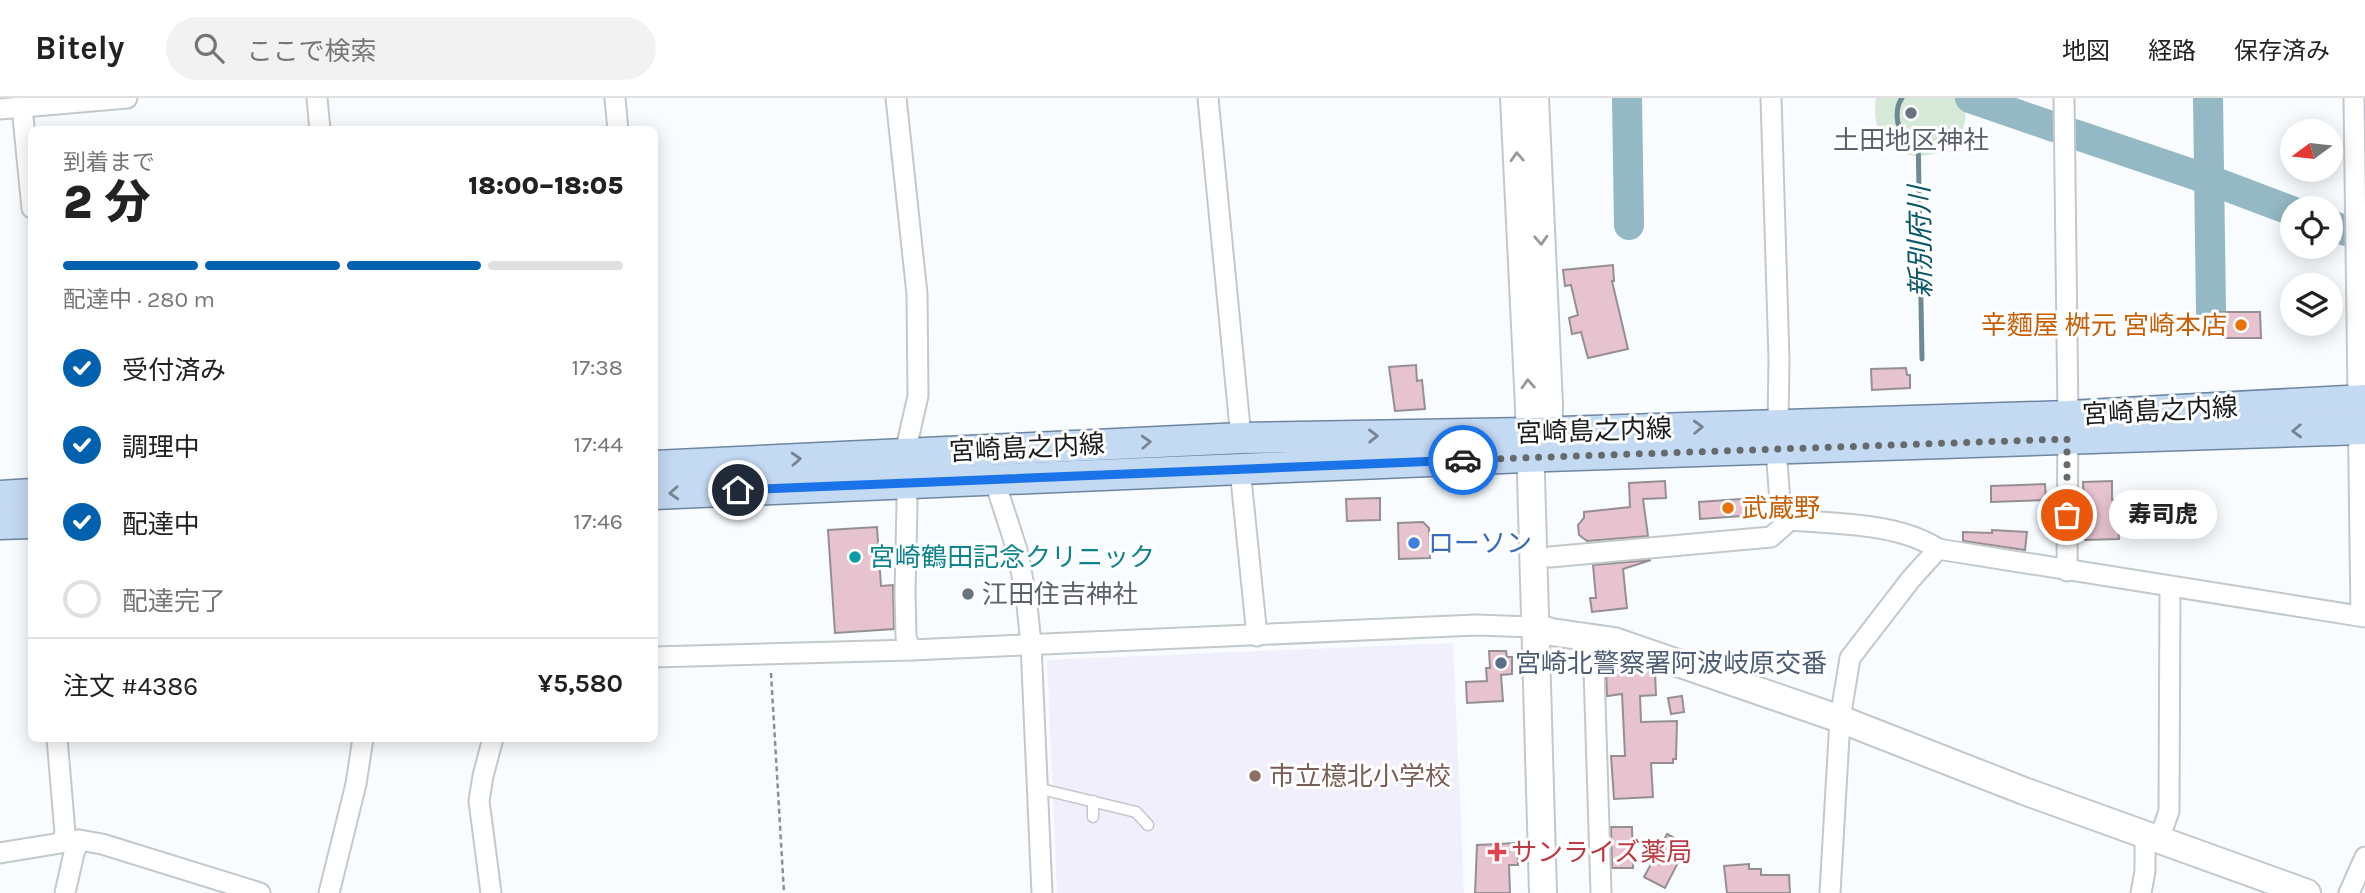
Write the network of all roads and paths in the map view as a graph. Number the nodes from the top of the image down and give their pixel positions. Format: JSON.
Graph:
{"nodes":[{"id":1,"x":127,"y":98,"type":"edge"},
{"id":2,"x":317,"y":98,"type":"edge"},
{"id":3,"x":615,"y":98,"type":"edge"},
{"id":4,"x":896,"y":98,"type":"edge"},
{"id":5,"x":1208,"y":98,"type":"edge"},
{"id":6,"x":1514,"y":98,"type":"edge"},
{"id":7,"x":1535,"y":98,"type":"edge"},
{"id":8,"x":1771,"y":98,"type":"edge"},
{"id":9,"x":2064,"y":98,"type":"edge"},
{"id":10,"x":2354,"y":98,"type":"edge"},
{"id":11,"x":22,"y":107,"type":"junction"},
{"id":12,"x":0,"y":109,"type":"edge"},
{"id":13,"x":320,"y":126,"type":"edge"},
{"id":14,"x":618,"y":126,"type":"edge"},
{"id":15,"x":28,"y":168,"type":"edge"},
{"id":16,"x":2361,"y":414,"type":"edge"},
{"id":17,"x":2068,"y":427,"type":"junction"},
{"id":18,"x":1777,"y":437,"type":"junction"},
{"id":19,"x":1241,"y":438,"type":"junction"},
{"id":20,"x":1539,"y":445,"type":"junction"},
{"id":21,"x":905,"y":453,"type":"junction"},
{"id":22,"x":658,"y":466,"type":"edge"},
{"id":23,"x":1240,"y":469,"type":"junction"},
{"id":24,"x":994,"y":479,"type":"junction"},
{"id":25,"x":905,"y":483,"type":"junction"},
{"id":26,"x":658,"y":494,"type":"edge"},
{"id":27,"x":28,"y":495,"type":"edge"},
{"id":28,"x":0,"y":496,"type":"edge"},
{"id":29,"x":1790,"y":520,"type":"junction"},
{"id":30,"x":28,"y":523,"type":"edge"},
{"id":31,"x":0,"y":524,"type":"edge"},
{"id":32,"x":1938,"y":549,"type":"junction"},
{"id":33,"x":1550,"y":557,"type":"junction"},
{"id":34,"x":2067,"y":570,"type":"junction"},
{"id":35,"x":2170,"y":587,"type":"junction"},
{"id":36,"x":2363,"y":617,"type":"edge"},
{"id":37,"x":1543,"y":629,"type":"junction"},
{"id":38,"x":1257,"y":636,"type":"junction"},
{"id":39,"x":1593,"y":637,"type":"junction"},
{"id":40,"x":1031,"y":644,"type":"junction"},
{"id":41,"x":911,"y":650,"type":"junction"},
{"id":42,"x":770,"y":654,"type":"junction"},
{"id":43,"x":658,"y":657,"type":"edge"},
{"id":44,"x":1840,"y":719,"type":"junction"},
{"id":45,"x":57,"y":742,"type":"edge"},
{"id":46,"x":362,"y":742,"type":"edge"},
{"id":47,"x":492,"y":742,"type":"edge"},
{"id":48,"x":1037,"y":788,"type":"junction"},
{"id":49,"x":1093,"y":801,"type":"junction"},
{"id":50,"x":1093,"y":817,"type":"dead end"},
{"id":51,"x":1148,"y":825,"type":"dead end"},
{"id":52,"x":2152,"y":837,"type":"junction"},
{"id":53,"x":71,"y":841,"type":"junction"},
{"id":54,"x":0,"y":853,"type":"edge"},
{"id":55,"x":2365,"y":857,"type":"edge"},
{"id":56,"x":214,"y":886,"type":"edge"},
{"id":57,"x":235,"y":889,"type":"edge"},
{"id":58,"x":65,"y":893,"type":"edge"},
{"id":59,"x":260,"y":893,"type":"edge"},
{"id":60,"x":329,"y":893,"type":"edge"},
{"id":61,"x":491,"y":893,"type":"edge"},
{"id":62,"x":784,"y":893,"type":"edge"},
{"id":63,"x":1042,"y":893,"type":"edge"},
{"id":64,"x":1543,"y":893,"type":"edge"},
{"id":65,"x":1554,"y":893,"type":"edge"},
{"id":66,"x":1601,"y":893,"type":"edge"},
{"id":67,"x":1830,"y":893,"type":"edge"},
{"id":68,"x":2141,"y":893,"type":"edge"},
{"id":69,"x":2307,"y":893,"type":"edge"},
{"id":70,"x":2349,"y":893,"type":"edge"}],
"edges":[{"from":1,"to":11,"type":"street"},
{"from":2,"to":13,"type":"street"},
{"from":3,"to":14,"type":"street"},
{"from":4,"to":21,"type":"street"},
{"from":5,"to":19,"type":"street"},
{"from":20,"to":6,"type":"street","one_way":true},
{"from":7,"to":20,"type":"street","one_way":true},
{"from":8,"to":18,"type":"street"},
{"from":9,"to":17,"type":"street"},
{"from":10,"to":16,"type":"street"},
{"from":11,"to":12,"type":"street"},
{"from":11,"to":15,"type":"street"},
{"from":16,"to":17,"type":"main road","name":"宮崎島之内線"},
{"from":16,"to":36,"type":"street"},
{"from":17,"to":18,"type":"main road","name":"宮崎島之内線"},
{"from":17,"to":34,"type":"street"},
{"from":18,"to":20,"type":"main road","name":"宮崎島之内線"},
{"from":18,"to":29,"type":"street"},
{"from":19,"to":20,"type":"main road","name":"宮崎島之内線","one_way":true},
{"from":21,"to":19,"type":"main road","name":"宮崎島之内線","one_way":true},
{"from":20,"to":23,"type":"main road","name":"宮崎島之内線"},
{"from":20,"to":33,"type":"street"},
{"from":20,"to":37,"type":"street"},
{"from":22,"to":21,"type":"main road","name":"宮崎島之内線","one_way":true},
{"from":21,"to":25,"type":"street"},
{"from":23,"to":24,"type":"main road","name":"宮崎島之内線"},
{"from":23,"to":38,"type":"street"},
{"from":24,"to":25,"type":"main road","name":"宮崎島之内線"},
{"from":24,"to":40,"type":"street"},
{"from":25,"to":26,"type":"main road","name":"宮崎島之内線","one_way":true},
{"from":25,"to":41,"type":"street"},
{"from":27,"to":28,"type":"main road"},
{"from":29,"to":32,"type":"street"},
{"from":29,"to":33,"type":"street"},
{"from":30,"to":31,"type":"main road"},
{"from":32,"to":34,"type":"street"},
{"from":32,"to":44,"type":"street"},
{"from":33,"to":37,"type":"street"},
{"from":34,"to":35,"type":"street"},
{"from":35,"to":36,"type":"street"},
{"from":35,"to":52,"type":"street"},
{"from":37,"to":38,"type":"street"},
{"from":37,"to":39,"type":"street"},
{"from":37,"to":64,"type":"street"},
{"from":37,"to":65,"type":"street"},
{"from":38,"to":40,"type":"street"},
{"from":39,"to":44,"type":"street"},
{"from":39,"to":66,"type":"street"},
{"from":40,"to":41,"type":"street"},
{"from":40,"to":48,"type":"street"},
{"from":41,"to":42,"type":"street"},
{"from":42,"to":43,"type":"street"},
{"from":42,"to":62,"type":"path"},
{"from":44,"to":52,"type":"street"},
{"from":44,"to":67,"type":"street"},
{"from":45,"to":53,"type":"street"},
{"from":46,"to":60,"type":"street"},
{"from":47,"to":61,"type":"street"},
{"from":48,"to":49,"type":"lane"},
{"from":48,"to":63,"type":"street"},
{"from":49,"to":50,"type":"lane"},
{"from":49,"to":51,"type":"lane"},
{"from":52,"to":68,"type":"street"},
{"from":52,"to":69,"type":"street"},
{"from":53,"to":54,"type":"street"},
{"from":53,"to":56,"type":"street"},
{"from":53,"to":58,"type":"street"},
{"from":55,"to":70,"type":"street"},
{"from":56,"to":57,"type":"street"},
{"from":57,"to":59,"type":"street"}]}
